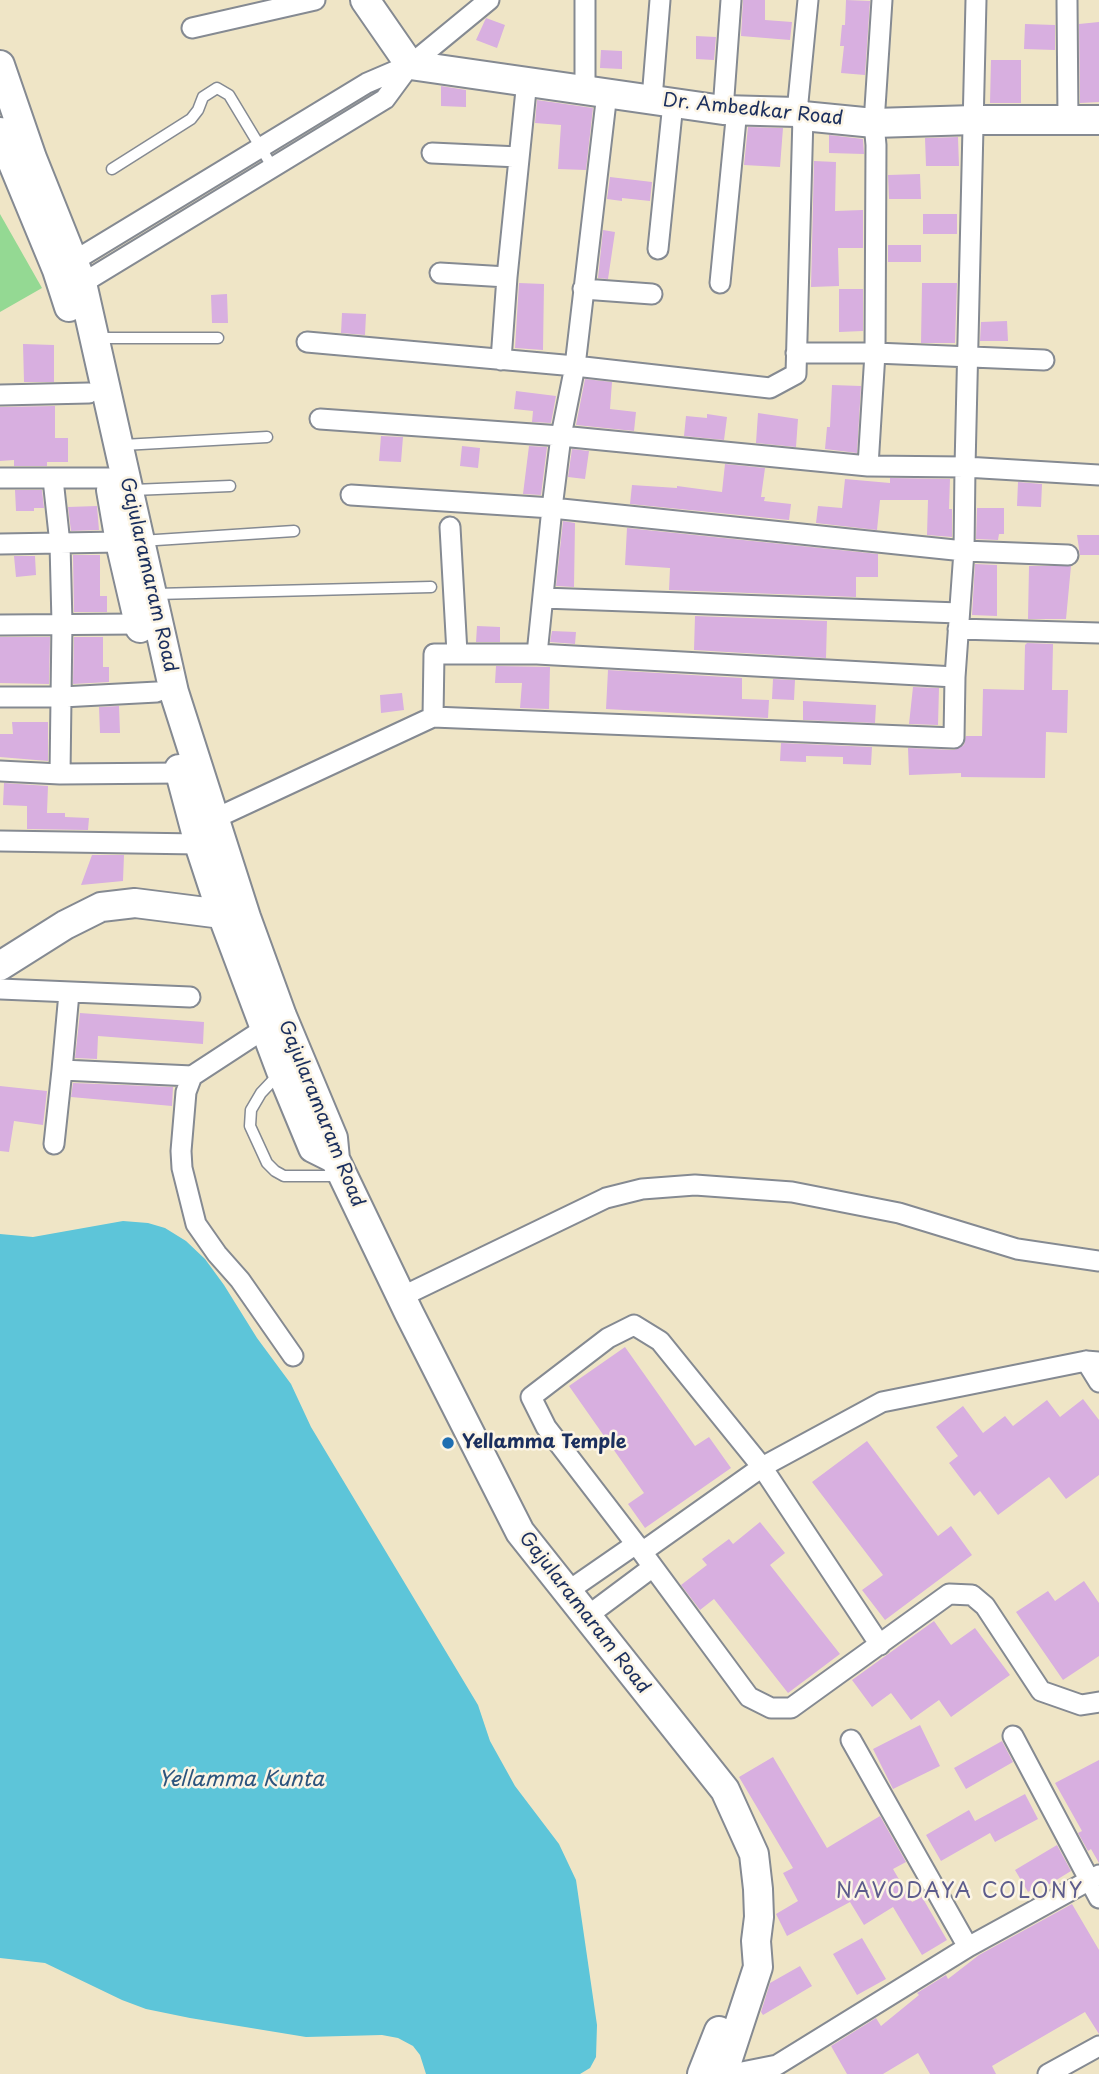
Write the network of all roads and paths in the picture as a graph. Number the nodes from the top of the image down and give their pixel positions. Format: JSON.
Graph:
{"nodes":[{"id":1,"x":315,"y":0,"type":"edge"},
{"id":2,"x":365,"y":0,"type":"edge"},
{"id":3,"x":489,"y":0,"type":"edge"},
{"id":4,"x":585,"y":0,"type":"edge"},
{"id":5,"x":660,"y":0,"type":"edge"},
{"id":6,"x":731,"y":0,"type":"edge"},
{"id":7,"x":808,"y":0,"type":"edge"},
{"id":8,"x":881,"y":0,"type":"edge"},
{"id":9,"x":976,"y":0,"type":"edge"},
{"id":10,"x":1067,"y":0,"type":"edge"},
{"id":11,"x":192,"y":28,"type":"dead end"},
{"id":12,"x":0,"y":65,"type":"edge"},
{"id":13,"x":410,"y":65,"type":"junction"},
{"id":14,"x":527,"y":80,"type":"junction"},
{"id":15,"x":596,"y":92,"type":"junction"},
{"id":16,"x":663,"y":101,"type":"junction"},
{"id":17,"x":730,"y":109,"type":"junction"},
{"id":18,"x":800,"y":114,"type":"junction"},
{"id":19,"x":974,"y":120,"type":"junction"},
{"id":20,"x":1068,"y":120,"type":"junction"},
{"id":21,"x":1099,"y":120,"type":"edge"},
{"id":22,"x":874,"y":123,"type":"junction"},
{"id":23,"x":0,"y":132,"type":"edge"},
{"id":24,"x":261,"y":148,"type":"junction"},
{"id":25,"x":432,"y":153,"type":"dead end"},
{"id":26,"x":519,"y":157,"type":"junction"},
{"id":27,"x":273,"y":168,"type":"junction"},
{"id":28,"x":112,"y":169,"type":"dead end"},
{"id":29,"x":658,"y":249,"type":"dead end"},
{"id":30,"x":440,"y":273,"type":"dead end"},
{"id":31,"x":70,"y":277,"type":"junction"},
{"id":32,"x":507,"y":277,"type":"junction"},
{"id":33,"x":720,"y":283,"type":"dead end"},
{"id":34,"x":583,"y":289,"type":"junction"},
{"id":35,"x":652,"y":294,"type":"dead end"},
{"id":36,"x":95,"y":338,"type":"junction"},
{"id":37,"x":218,"y":338,"type":"dead end"},
{"id":38,"x":307,"y":342,"type":"dead end"},
{"id":39,"x":796,"y":353,"type":"junction"},
{"id":40,"x":875,"y":353,"type":"junction"},
{"id":41,"x":968,"y":358,"type":"junction"},
{"id":42,"x":501,"y":360,"type":"junction"},
{"id":43,"x":1044,"y":360,"type":"dead end"},
{"id":44,"x":575,"y":366,"type":"junction"},
{"id":45,"x":89,"y":393,"type":"junction"},
{"id":46,"x":0,"y":395,"type":"edge"},
{"id":47,"x":320,"y":419,"type":"dead end"},
{"id":48,"x":561,"y":436,"type":"junction"},
{"id":49,"x":267,"y":438,"type":"dead end"},
{"id":50,"x":118,"y":445,"type":"junction"},
{"id":51,"x":868,"y":466,"type":"junction"},
{"id":52,"x":965,"y":467,"type":"junction"},
{"id":53,"x":1099,"y":475,"type":"edge"},
{"id":54,"x":0,"y":478,"type":"edge"},
{"id":55,"x":53,"y":479,"type":"junction"},
{"id":56,"x":119,"y":484,"type":"junction"},
{"id":57,"x":230,"y":486,"type":"dead end"},
{"id":58,"x":351,"y":495,"type":"dead end"},
{"id":59,"x":552,"y":508,"type":"junction"},
{"id":60,"x":450,"y":527,"type":"dead end"},
{"id":61,"x":294,"y":531,"type":"dead end"},
{"id":62,"x":130,"y":541,"type":"junction"},
{"id":63,"x":0,"y":544,"type":"edge"},
{"id":64,"x":60,"y":544,"type":"junction"},
{"id":65,"x":964,"y":551,"type":"junction"},
{"id":66,"x":1068,"y":555,"type":"dead end"},
{"id":67,"x":431,"y":587,"type":"dead end"},
{"id":68,"x":152,"y":594,"type":"junction"},
{"id":69,"x":543,"y":598,"type":"junction"},
{"id":70,"x":959,"y":621,"type":"junction"},
{"id":71,"x":62,"y":623,"type":"junction"},
{"id":72,"x":139,"y":624,"type":"junction"},
{"id":73,"x":0,"y":625,"type":"edge"},
{"id":74,"x":1099,"y":633,"type":"edge"},
{"id":75,"x":457,"y":653,"type":"junction"},
{"id":76,"x":537,"y":654,"type":"junction"},
{"id":77,"x":955,"y":677,"type":"junction"},
{"id":78,"x":157,"y":692,"type":"junction"},
{"id":79,"x":0,"y":697,"type":"edge"},
{"id":80,"x":62,"y":697,"type":"junction"},
{"id":81,"x":433,"y":717,"type":"junction"},
{"id":82,"x":0,"y":771,"type":"edge"},
{"id":83,"x":180,"y":773,"type":"junction"},
{"id":84,"x":60,"y":774,"type":"junction"},
{"id":85,"x":214,"y":819,"type":"junction"},
{"id":86,"x":0,"y":841,"type":"edge"},
{"id":87,"x":199,"y":844,"type":"junction"},
{"id":88,"x":222,"y":914,"type":"junction"},
{"id":89,"x":0,"y":966,"type":"edge"},
{"id":90,"x":0,"y":989,"type":"edge"},
{"id":91,"x":69,"y":993,"type":"junction"},
{"id":92,"x":190,"y":997,"type":"dead end"},
{"id":93,"x":264,"y":1029,"type":"junction"},
{"id":94,"x":62,"y":1070,"type":"junction"},
{"id":95,"x":281,"y":1071,"type":"junction"},
{"id":96,"x":192,"y":1076,"type":"junction"},
{"id":97,"x":54,"y":1144,"type":"dead end"},
{"id":98,"x":339,"y":1168,"type":"junction"},
{"id":99,"x":1099,"y":1261,"type":"edge"},
{"id":100,"x":405,"y":1305,"type":"junction"},
{"id":101,"x":293,"y":1356,"type":"dead end"},
{"id":102,"x":1093,"y":1361,"type":"edge"},
{"id":103,"x":1099,"y":1382,"type":"edge"},
{"id":104,"x":762,"y":1467,"type":"junction"},
{"id":105,"x":644,"y":1554,"type":"junction"},
{"id":106,"x":568,"y":1591,"type":"junction"},
{"id":107,"x":586,"y":1617,"type":"junction"},
{"id":108,"x":880,"y":1646,"type":"junction"},
{"id":109,"x":1099,"y":1702,"type":"edge"},
{"id":110,"x":1013,"y":1737,"type":"dead end"},
{"id":111,"x":851,"y":1740,"type":"dead end"},
{"id":112,"x":1095,"y":1877,"type":"edge"},
{"id":113,"x":1099,"y":1898,"type":"edge"},
{"id":114,"x":756,"y":1941,"type":"junction"},
{"id":115,"x":968,"y":1947,"type":"junction"},
{"id":116,"x":1099,"y":2046,"type":"edge"},
{"id":117,"x":1055,"y":2072,"type":"edge"},
{"id":118,"x":702,"y":2074,"type":"edge"},
{"id":119,"x":723,"y":2074,"type":"edge"},
{"id":120,"x":732,"y":2074,"type":"edge"}],
"edges":[{"from":1,"to":11,"type":"street"},
{"from":2,"to":13,"type":"main road"},
{"from":3,"to":13,"type":"street"},
{"from":4,"to":15,"type":"street"},
{"from":5,"to":16,"type":"street"},
{"from":6,"to":17,"type":"street"},
{"from":7,"to":18,"type":"street"},
{"from":8,"to":22,"type":"street"},
{"from":9,"to":19,"type":"street"},
{"from":10,"to":20,"type":"street"},
{"from":12,"to":31,"type":"main road"},
{"from":13,"to":14,"type":"main road","name":"Dr. Ambedkar Road"},
{"from":13,"to":24,"type":"street"},
{"from":13,"to":27,"type":"street"},
{"from":14,"to":15,"type":"main road","name":"Dr. Ambedkar Road"},
{"from":14,"to":26,"type":"street"},
{"from":15,"to":16,"type":"main road","name":"Dr. Ambedkar Road"},
{"from":15,"to":34,"type":"street"},
{"from":16,"to":17,"type":"main road","name":"Dr. Ambedkar Road"},
{"from":16,"to":29,"type":"street"},
{"from":17,"to":18,"type":"main road","name":"Dr. Ambedkar Road"},
{"from":17,"to":33,"type":"street"},
{"from":18,"to":22,"type":"main road","name":"Dr. Ambedkar Road"},
{"from":18,"to":39,"type":"street"},
{"from":19,"to":20,"type":"main road","name":"Dr. Ambedkar Road"},
{"from":19,"to":22,"type":"main road","name":"Dr. Ambedkar Road"},
{"from":19,"to":41,"type":"street"},
{"from":20,"to":21,"type":"main road","name":"Dr. Ambedkar Road"},
{"from":22,"to":40,"type":"street"},
{"from":23,"to":31,"type":"main road","name":"Gajularamaram Road"},
{"from":24,"to":27,"type":"lane"},
{"from":24,"to":28,"type":"lane"},
{"from":24,"to":31,"type":"street"},
{"from":25,"to":26,"type":"street"},
{"from":26,"to":32,"type":"street"},
{"from":27,"to":31,"type":"street"},
{"from":30,"to":32,"type":"street"},
{"from":31,"to":36,"type":"main road","name":"Gajularamaram Road"},
{"from":31,"to":45,"type":"main road"},
{"from":32,"to":42,"type":"street"},
{"from":34,"to":35,"type":"street"},
{"from":34,"to":44,"type":"street"},
{"from":36,"to":37,"type":"lane"},
{"from":36,"to":50,"type":"main road","name":"Gajularamaram Road"},
{"from":38,"to":42,"type":"street"},
{"from":39,"to":40,"type":"street"},
{"from":39,"to":44,"type":"street"},
{"from":40,"to":41,"type":"street"},
{"from":40,"to":51,"type":"street"},
{"from":41,"to":43,"type":"street"},
{"from":41,"to":52,"type":"street"},
{"from":42,"to":44,"type":"street"},
{"from":44,"to":48,"type":"street"},
{"from":45,"to":46,"type":"street"},
{"from":45,"to":56,"type":"main road"},
{"from":47,"to":48,"type":"street"},
{"from":48,"to":51,"type":"street"},
{"from":48,"to":59,"type":"street"},
{"from":49,"to":50,"type":"lane"},
{"from":50,"to":56,"type":"main road","name":"Gajularamaram Road"},
{"from":51,"to":52,"type":"street"},
{"from":52,"to":53,"type":"street"},
{"from":52,"to":65,"type":"street"},
{"from":54,"to":55,"type":"street"},
{"from":55,"to":56,"type":"street"},
{"from":55,"to":64,"type":"street"},
{"from":56,"to":57,"type":"lane"},
{"from":56,"to":62,"type":"main road","name":"Gajularamaram Road"},
{"from":58,"to":59,"type":"street"},
{"from":59,"to":65,"type":"street"},
{"from":59,"to":69,"type":"street"},
{"from":60,"to":75,"type":"street"},
{"from":61,"to":62,"type":"lane"},
{"from":62,"to":64,"type":"street"},
{"from":62,"to":68,"type":"main road","name":"Gajularamaram Road"},
{"from":62,"to":72,"type":"main road"},
{"from":63,"to":64,"type":"street"},
{"from":64,"to":71,"type":"street"},
{"from":65,"to":66,"type":"street"},
{"from":65,"to":70,"type":"street"},
{"from":67,"to":68,"type":"lane"},
{"from":68,"to":85,"type":"main road","name":"Gajularamaram Road"},
{"from":69,"to":70,"type":"street"},
{"from":69,"to":76,"type":"street"},
{"from":70,"to":74,"type":"street"},
{"from":70,"to":77,"type":"street"},
{"from":71,"to":72,"type":"street"},
{"from":71,"to":73,"type":"street"},
{"from":71,"to":80,"type":"street"},
{"from":72,"to":78,"type":"main road"},
{"from":75,"to":76,"type":"street"},
{"from":75,"to":81,"type":"street"},
{"from":76,"to":77,"type":"street"},
{"from":77,"to":81,"type":"street"},
{"from":78,"to":80,"type":"street"},
{"from":78,"to":83,"type":"main road"},
{"from":79,"to":80,"type":"street"},
{"from":80,"to":84,"type":"street"},
{"from":81,"to":85,"type":"street"},
{"from":82,"to":84,"type":"street"},
{"from":83,"to":84,"type":"street"},
{"from":83,"to":87,"type":"main road"},
{"from":85,"to":98,"type":"main road","name":"Gajularamaram Road"},
{"from":86,"to":87,"type":"street"},
{"from":87,"to":88,"type":"main road"},
{"from":88,"to":89,"type":"main road"},
{"from":88,"to":93,"type":"main road"},
{"from":90,"to":91,"type":"street"},
{"from":91,"to":92,"type":"street"},
{"from":91,"to":94,"type":"street"},
{"from":93,"to":95,"type":"main road"},
{"from":93,"to":96,"type":"street"},
{"from":94,"to":96,"type":"street"},
{"from":94,"to":97,"type":"street"},
{"from":95,"to":98,"type":"main road"},
{"from":95,"to":98,"type":"lane"},
{"from":96,"to":101,"type":"street"},
{"from":98,"to":100,"type":"main road","name":"Gajularamaram Road"},
{"from":99,"to":100,"type":"street"},
{"from":100,"to":106,"type":"main road","name":"Gajularamaram Road"},
{"from":102,"to":103,"type":"street"},
{"from":102,"to":104,"type":"street"},
{"from":104,"to":105,"type":"street"},
{"from":104,"to":105,"type":"street"},
{"from":104,"to":108,"type":"street"},
{"from":105,"to":106,"type":"street"},
{"from":105,"to":107,"type":"street"},
{"from":105,"to":108,"type":"street"},
{"from":106,"to":107,"type":"main road","name":"Gajularamaram Road"},
{"from":107,"to":114,"type":"main road","name":"Gajularamaram Road"},
{"from":108,"to":109,"type":"street"},
{"from":110,"to":112,"type":"street"},
{"from":111,"to":115,"type":"street"},
{"from":112,"to":113,"type":"street"},
{"from":112,"to":115,"type":"street"},
{"from":114,"to":118,"type":"main road","name":"Gajularamaram Road"},
{"from":114,"to":119,"type":"main road","name":"Gajularamaram Road"},
{"from":115,"to":120,"type":"street"},
{"from":116,"to":117,"type":"street"}]}
